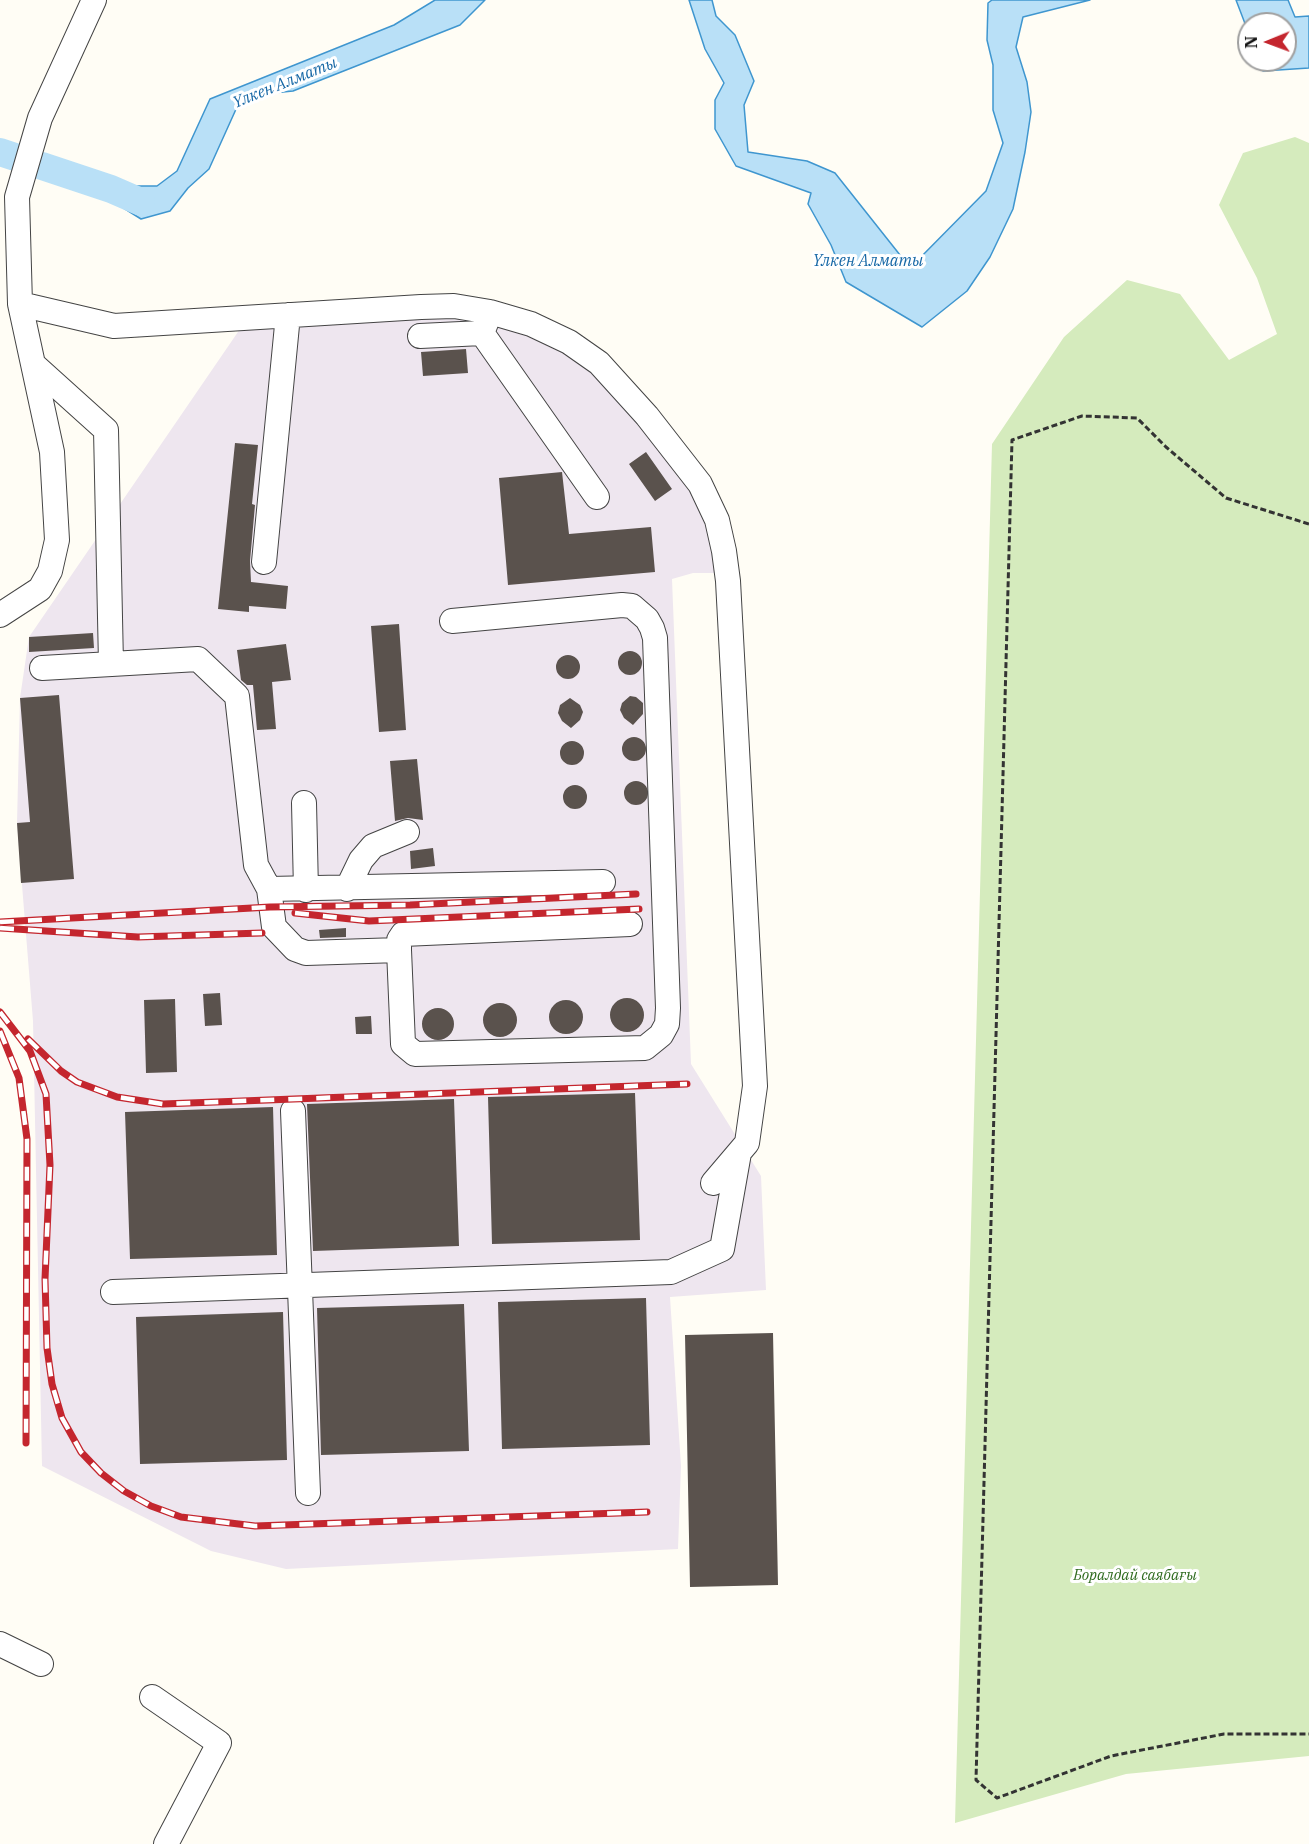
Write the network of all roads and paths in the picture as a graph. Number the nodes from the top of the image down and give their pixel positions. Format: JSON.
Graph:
{"nodes":[{"id":1,"x":94,"y":0,"type":"edge"},
{"id":2,"x":9,"y":200,"type":"edge"},
{"id":3,"x":20,"y":304,"type":"junction"},
{"id":4,"x":288,"y":315,"type":"junction"},
{"id":5,"x":486,"y":323,"type":"junction"},
{"id":6,"x":420,"y":336,"type":"dead end"},
{"id":7,"x":35,"y":366,"type":"junction"},
{"id":8,"x":597,"y":497,"type":"dead end"},
{"id":9,"x":1309,"y":524,"type":"edge"},
{"id":10,"x":264,"y":562,"type":"dead end"},
{"id":11,"x":0,"y":615,"type":"edge"},
{"id":12,"x":452,"y":621,"type":"dead end"},
{"id":13,"x":111,"y":664,"type":"junction"},
{"id":14,"x":42,"y":668,"type":"dead end"},
{"id":15,"x":304,"y":803,"type":"dead end"},
{"id":16,"x":407,"y":832,"type":"dead end"},
{"id":17,"x":603,"y":882,"type":"dead end"},
{"id":18,"x":347,"y":889,"type":"junction"},
{"id":19,"x":268,"y":890,"type":"junction"},
{"id":20,"x":306,"y":890,"type":"junction"},
{"id":21,"x":630,"y":924,"type":"dead end"},
{"id":22,"x":399,"y":950,"type":"junction"},
{"id":23,"x":293,"y":1111,"type":"dead end"},
{"id":24,"x":739,"y":1152,"type":"junction"},
{"id":25,"x":713,"y":1182,"type":"dead end"},
{"id":26,"x":300,"y":1285,"type":"junction"},
{"id":27,"x":113,"y":1292,"type":"dead end"},
{"id":28,"x":308,"y":1493,"type":"dead end"},
{"id":29,"x":0,"y":1644,"type":"edge"},
{"id":30,"x":41,"y":1664,"type":"dead end"},
{"id":31,"x":152,"y":1697,"type":"dead end"},
{"id":32,"x":1309,"y":1734,"type":"edge"},
{"id":33,"x":166,"y":1844,"type":"edge"}],
"edges":[{"from":1,"to":2,"type":"street"},
{"from":2,"to":3,"type":"street"},
{"from":3,"to":4,"type":"street"},
{"from":3,"to":7,"type":"street"},
{"from":4,"to":5,"type":"street"},
{"from":4,"to":10,"type":"street"},
{"from":5,"to":6,"type":"street"},
{"from":5,"to":8,"type":"street"},
{"from":5,"to":24,"type":"street"},
{"from":7,"to":11,"type":"street"},
{"from":7,"to":13,"type":"street"},
{"from":9,"to":32,"type":"path"},
{"from":12,"to":22,"type":"street"},
{"from":13,"to":14,"type":"street"},
{"from":13,"to":19,"type":"street"},
{"from":15,"to":20,"type":"street"},
{"from":16,"to":18,"type":"street"},
{"from":17,"to":18,"type":"street"},
{"from":18,"to":20,"type":"street"},
{"from":19,"to":20,"type":"street"},
{"from":19,"to":22,"type":"street"},
{"from":21,"to":22,"type":"street"},
{"from":23,"to":26,"type":"street"},
{"from":24,"to":25,"type":"street"},
{"from":24,"to":26,"type":"street"},
{"from":26,"to":27,"type":"street"},
{"from":26,"to":28,"type":"street"},
{"from":29,"to":30,"type":"street"},
{"from":31,"to":33,"type":"street"}]}
